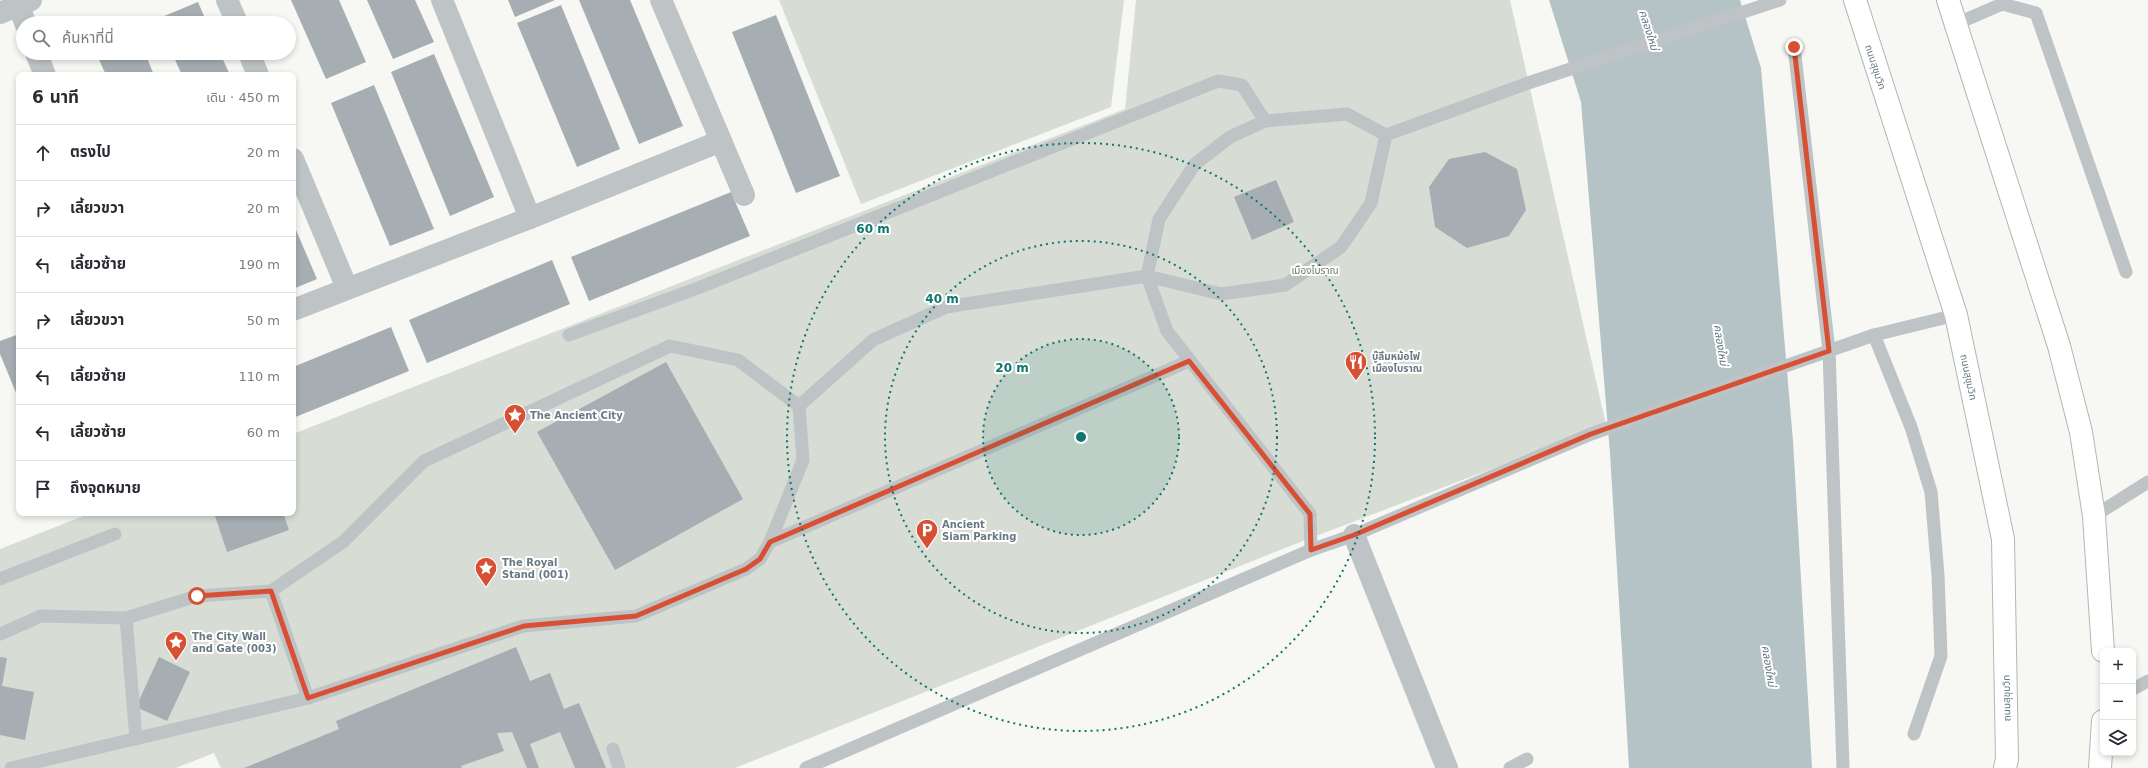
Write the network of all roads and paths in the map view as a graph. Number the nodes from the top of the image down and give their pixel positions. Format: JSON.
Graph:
{"nodes":[{"id":1,"x":228,"y":0,"type":"edge"},
{"id":2,"x":442,"y":0,"type":"edge"},
{"id":3,"x":661,"y":0,"type":"edge"},
{"id":4,"x":1780,"y":0,"type":"edge"},
{"id":5,"x":1855,"y":0,"type":"edge"},
{"id":6,"x":1948,"y":0,"type":"edge"},
{"id":7,"x":234,"y":16,"type":"edge"},
{"id":8,"x":1956,"y":24,"type":"junction"},
{"id":9,"x":1794,"y":47,"type":"dead end"},
{"id":10,"x":39,"y":60,"type":"edge"},
{"id":11,"x":252,"y":60,"type":"edge"},
{"id":12,"x":44,"y":72,"type":"edge"},
{"id":13,"x":257,"y":72,"type":"edge"},
{"id":14,"x":1265,"y":121,"type":"junction"},
{"id":15,"x":1386,"y":134,"type":"junction"},
{"id":16,"x":721,"y":141,"type":"junction"},
{"id":17,"x":296,"y":166,"type":"edge"},
{"id":18,"x":744,"y":195,"type":"dead end"},
{"id":19,"x":530,"y":218,"type":"junction"},
{"id":20,"x":2126,"y":272,"type":"dead end"},
{"id":21,"x":1147,"y":276,"type":"junction"},
{"id":22,"x":346,"y":288,"type":"junction"},
{"id":23,"x":296,"y":309,"type":"edge"},
{"id":24,"x":1956,"y":315,"type":"junction"},
{"id":25,"x":569,"y":335,"type":"dead end"},
{"id":26,"x":1874,"y":335,"type":"junction"},
{"id":27,"x":1829,"y":351,"type":"junction"},
{"id":28,"x":1189,"y":361,"type":"junction"},
{"id":29,"x":799,"y":406,"type":"junction"},
{"id":30,"x":2148,"y":482,"type":"edge"},
{"id":31,"x":2094,"y":516,"type":"junction"},
{"id":32,"x":116,"y":534,"type":"dead end"},
{"id":33,"x":1354,"y":535,"type":"junction"},
{"id":34,"x":770,"y":542,"type":"junction"},
{"id":35,"x":1311,"y":550,"type":"junction"},
{"id":36,"x":0,"y":579,"type":"edge"},
{"id":37,"x":271,"y":591,"type":"junction"},
{"id":38,"x":126,"y":618,"type":"junction"},
{"id":39,"x":0,"y":634,"type":"edge"},
{"id":40,"x":2103,"y":648,"type":"edge"},
{"id":41,"x":2148,"y":681,"type":"edge"},
{"id":42,"x":2136,"y":687,"type":"edge"},
{"id":43,"x":308,"y":698,"type":"junction"},
{"id":44,"x":1914,"y":734,"type":"dead end"},
{"id":45,"x":136,"y":739,"type":"junction"},
{"id":46,"x":613,"y":749,"type":"dead end"},
{"id":47,"x":2101,"y":756,"type":"edge"},
{"id":48,"x":1527,"y":759,"type":"dead end"},
{"id":49,"x":11,"y":768,"type":"edge"},
{"id":50,"x":619,"y":768,"type":"edge"},
{"id":51,"x":806,"y":768,"type":"edge"},
{"id":52,"x":1447,"y":768,"type":"edge"},
{"id":53,"x":1510,"y":768,"type":"edge"},
{"id":54,"x":1843,"y":768,"type":"edge"},
{"id":55,"x":2005,"y":768,"type":"edge"},
{"id":56,"x":2100,"y":768,"type":"edge"}],
"edges":[{"from":1,"to":7,"type":"street"},
{"from":2,"to":19,"type":"street"},
{"from":3,"to":16,"type":"street"},
{"from":4,"to":15,"type":"lane"},
{"from":5,"to":24,"type":"highway","name":"ถนนสุขุมวิท"},
{"from":6,"to":8,"type":"highway"},
{"from":8,"to":20,"type":"lane"},
{"from":8,"to":31,"type":"highway"},
{"from":9,"to":27,"type":"lane"},
{"from":10,"to":12,"type":"street"},
{"from":11,"to":13,"type":"street"},
{"from":14,"to":15,"type":"lane"},
{"from":14,"to":21,"type":"lane"},
{"from":14,"to":25,"type":"lane"},
{"from":15,"to":21,"type":"lane"},
{"from":16,"to":18,"type":"street"},
{"from":16,"to":19,"type":"street"},
{"from":17,"to":22,"type":"street"},
{"from":19,"to":22,"type":"street"},
{"from":21,"to":28,"type":"lane"},
{"from":21,"to":29,"type":"lane"},
{"from":22,"to":23,"type":"street"},
{"from":24,"to":26,"type":"lane"},
{"from":24,"to":55,"type":"highway","name":"ถนนสุขุมวิท"},
{"from":26,"to":27,"type":"lane"},
{"from":26,"to":44,"type":"lane"},
{"from":27,"to":33,"type":"lane"},
{"from":27,"to":54,"type":"lane"},
{"from":28,"to":34,"type":"lane"},
{"from":28,"to":35,"type":"lane"},
{"from":29,"to":34,"type":"lane"},
{"from":29,"to":37,"type":"lane"},
{"from":30,"to":31,"type":"lane"},
{"from":31,"to":40,"type":"highway"},
{"from":32,"to":36,"type":"lane"},
{"from":33,"to":35,"type":"lane"},
{"from":33,"to":52,"type":"street"},
{"from":34,"to":43,"type":"lane"},
{"from":35,"to":51,"type":"lane"},
{"from":37,"to":38,"type":"lane"},
{"from":37,"to":43,"type":"lane"},
{"from":38,"to":39,"type":"lane"},
{"from":38,"to":45,"type":"lane"},
{"from":41,"to":42,"type":"lane"},
{"from":43,"to":45,"type":"lane"},
{"from":45,"to":49,"type":"lane"},
{"from":46,"to":50,"type":"lane"},
{"from":47,"to":56,"type":"highway"},
{"from":48,"to":53,"type":"lane"}]}
